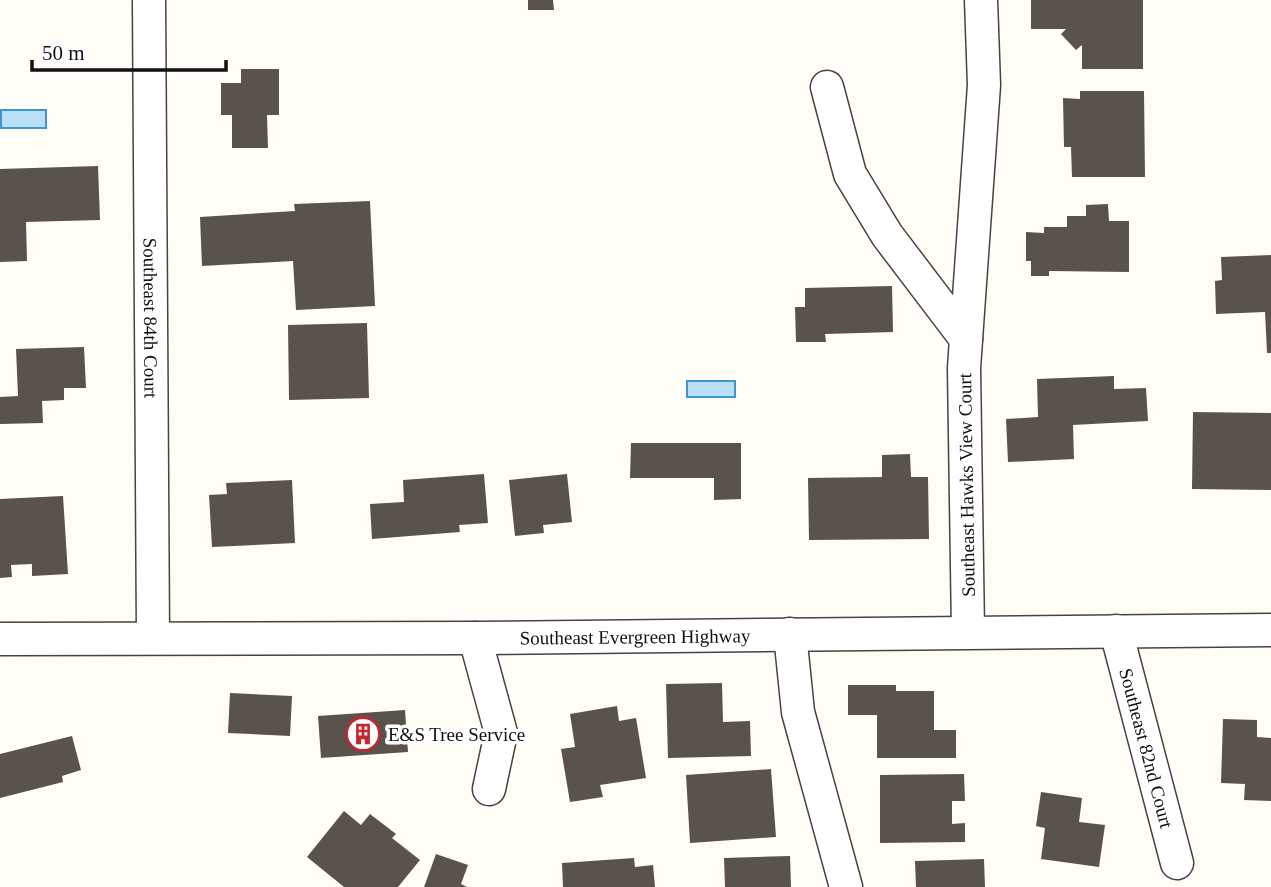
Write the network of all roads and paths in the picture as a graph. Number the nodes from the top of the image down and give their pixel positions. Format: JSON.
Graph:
{"nodes":[{"id":1,"x":149,"y":0,"type":"edge"},
{"id":2,"x":981,"y":0,"type":"edge"},
{"id":3,"x":827,"y":87,"type":"dead end"},
{"id":4,"x":966,"y":339,"type":"junction"},
{"id":5,"x":1271,"y":630,"type":"edge"},
{"id":6,"x":1116,"y":631,"type":"junction"},
{"id":7,"x":968,"y":632,"type":"junction"},
{"id":8,"x":790,"y":634,"type":"junction"},
{"id":9,"x":153,"y":637,"type":"junction"},
{"id":10,"x":475,"y":638,"type":"junction"},
{"id":11,"x":0,"y":639,"type":"edge"},
{"id":12,"x":489,"y":789,"type":"dead end"},
{"id":13,"x":1177,"y":863,"type":"dead end"},
{"id":14,"x":846,"y":887,"type":"edge"}],
"edges":[{"from":1,"to":9,"type":"street","name":"Southeast 84th Court"},
{"from":2,"to":4,"type":"street","name":"Southeast Hawks View Court"},
{"from":3,"to":4,"type":"street"},
{"from":4,"to":7,"type":"street","name":"Southeast Hawks View Court"},
{"from":5,"to":6,"type":"street","name":"Southeast Evergreen Highway"},
{"from":6,"to":7,"type":"street","name":"Southeast Evergreen Highway"},
{"from":6,"to":13,"type":"street","name":"Southeast 82nd Court"},
{"from":7,"to":8,"type":"street","name":"Southeast Evergreen Highway"},
{"from":8,"to":10,"type":"street","name":"Southeast Evergreen Highway"},
{"from":8,"to":14,"type":"street"},
{"from":9,"to":10,"type":"street","name":"Southeast Evergreen Highway"},
{"from":9,"to":11,"type":"street","name":"Southeast Evergreen Highway"},
{"from":10,"to":12,"type":"street"}]}
